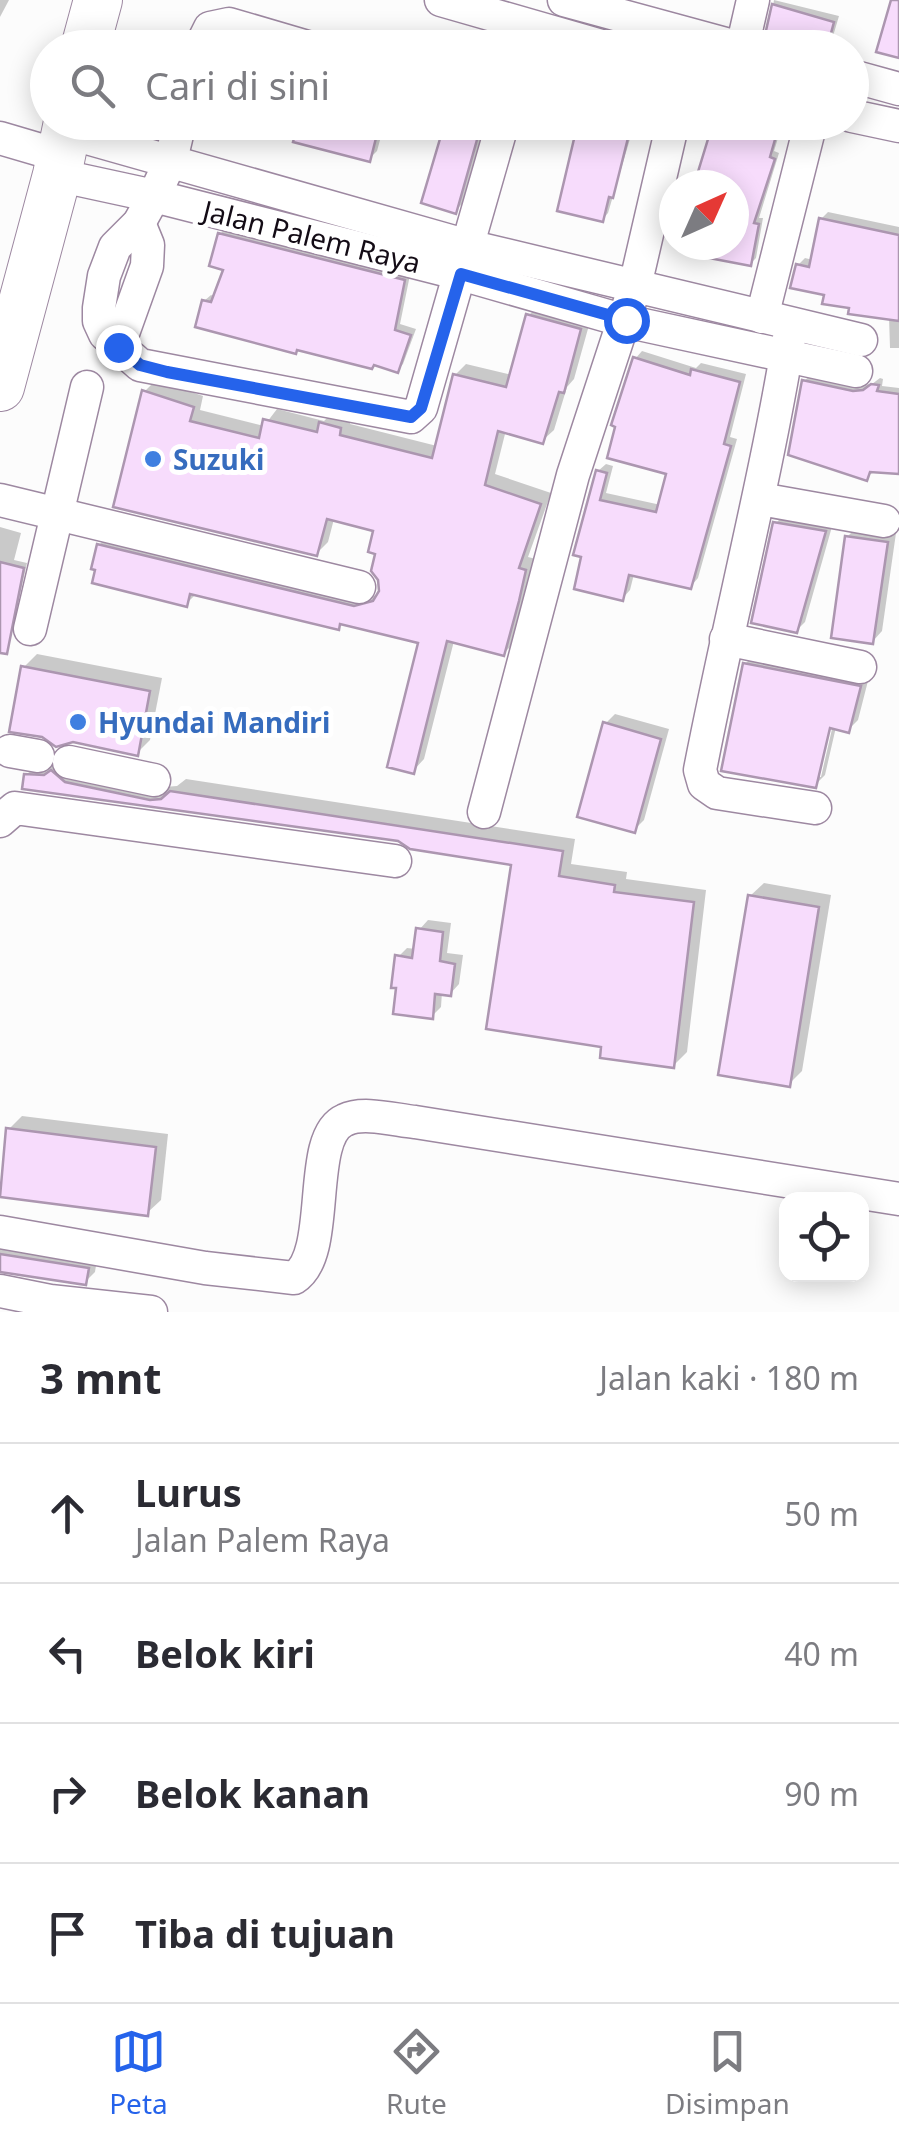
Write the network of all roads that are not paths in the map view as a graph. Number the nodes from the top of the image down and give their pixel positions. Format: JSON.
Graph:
{"nodes":[{"id":1,"x":69,"y":0,"type":"edge"},
{"id":2,"x":98,"y":0,"type":"edge"},
{"id":3,"x":441,"y":0,"type":"edge"},
{"id":4,"x":564,"y":0,"type":"edge"},
{"id":5,"x":753,"y":0,"type":"edge"},
{"id":6,"x":76,"y":30,"type":"edge"},
{"id":7,"x":87,"y":30,"type":"edge"},
{"id":8,"x":209,"y":30,"type":"edge"},
{"id":9,"x":250,"y":30,"type":"edge"},
{"id":10,"x":545,"y":30,"type":"edge"},
{"id":11,"x":667,"y":30,"type":"edge"},
{"id":12,"x":733,"y":30,"type":"edge"},
{"id":13,"x":869,"y":81,"type":"edge"},
{"id":14,"x":899,"y":89,"type":"edge"},
{"id":15,"x":869,"y":120,"type":"edge"},
{"id":16,"x":899,"y":126,"type":"edge"},
{"id":17,"x":0,"y":138,"type":"edge"},
{"id":18,"x":175,"y":140,"type":"edge"},
{"id":19,"x":498,"y":140,"type":"edge"},
{"id":20,"x":669,"y":140,"type":"edge"},
{"id":21,"x":808,"y":140,"type":"edge"},
{"id":22,"x":63,"y":146,"type":"edge"},
{"id":23,"x":170,"y":160,"type":"junction"},
{"id":24,"x":147,"y":209,"type":"junction"},
{"id":25,"x":464,"y":260,"type":"junction"},
{"id":26,"x":635,"y":286,"type":"junction"},
{"id":27,"x":626,"y":320,"type":"junction"},
{"id":28,"x":777,"y":320,"type":"junction"},
{"id":29,"x":786,"y":357,"type":"junction"},
{"id":30,"x":0,"y":387,"type":"edge"},
{"id":31,"x":87,"y":387,"type":"dead end"},
{"id":32,"x":0,"y":500,"type":"edge"},
{"id":33,"x":760,"y":500,"type":"junction"},
{"id":34,"x":57,"y":514,"type":"junction"},
{"id":35,"x":884,"y":521,"type":"dead end"},
{"id":36,"x":359,"y":587,"type":"dead end"},
{"id":37,"x":30,"y":628,"type":"dead end"},
{"id":38,"x":726,"y":639,"type":"junction"},
{"id":39,"x":860,"y":667,"type":"dead end"},
{"id":40,"x":25,"y":754,"type":"edge"},
{"id":41,"x":154,"y":780,"type":"dead end"},
{"id":42,"x":815,"y":808,"type":"dead end"},
{"id":43,"x":484,"y":812,"type":"dead end"},
{"id":44,"x":0,"y":821,"type":"edge"},
{"id":45,"x":395,"y":862,"type":"dead end"},
{"id":46,"x":899,"y":1199,"type":"edge"},
{"id":47,"x":0,"y":1232,"type":"edge"},
{"id":48,"x":0,"y":1292,"type":"edge"},
{"id":49,"x":151,"y":1312,"type":"edge"}],
"edges":[{"from":1,"to":6,"type":"highway"},
{"from":2,"to":7,"type":"highway"},
{"from":3,"to":10,"type":"street"},
{"from":4,"to":11,"type":"street"},
{"from":5,"to":12,"type":"street"},
{"from":8,"to":9,"type":"street"},
{"from":13,"to":14,"type":"street"},
{"from":15,"to":16,"type":"street"},
{"from":17,"to":22,"type":"street"},
{"from":18,"to":23,"type":"street"},
{"from":19,"to":25,"type":"street"},
{"from":20,"to":26,"type":"street"},
{"from":21,"to":28,"type":"street"},
{"from":22,"to":23,"type":"street","name":"Jalan Palem Raya"},
{"from":22,"to":24,"type":"street","name":"Jalan Palem Raya"},
{"from":22,"to":30,"type":"highway"},
{"from":23,"to":24,"type":"street"},
{"from":23,"to":25,"type":"street","name":"Jalan Palem Raya"},
{"from":24,"to":25,"type":"street","name":"Jalan Palem Raya"},
{"from":24,"to":25,"type":"street"},
{"from":25,"to":26,"type":"street","name":"Jalan Palem Raya"},
{"from":25,"to":27,"type":"street","name":"Jalan Palem Raya"},
{"from":26,"to":27,"type":"street"},
{"from":26,"to":28,"type":"street","name":"Jalan Palem Raya"},
{"from":27,"to":29,"type":"street","name":"Jalan Palem Raya"},
{"from":27,"to":43,"type":"street"},
{"from":28,"to":29,"type":"street"},
{"from":28,"to":29,"type":"street","name":"Jalan Palem Raya"},
{"from":29,"to":33,"type":"street"},
{"from":31,"to":34,"type":"street"},
{"from":32,"to":34,"type":"street"},
{"from":33,"to":35,"type":"street"},
{"from":33,"to":38,"type":"street"},
{"from":34,"to":36,"type":"street"},
{"from":34,"to":37,"type":"street"},
{"from":38,"to":39,"type":"street"},
{"from":38,"to":42,"type":"street"},
{"from":40,"to":41,"type":"street"},
{"from":44,"to":45,"type":"street"},
{"from":46,"to":47,"type":"street"},
{"from":48,"to":49,"type":"street"}]}
